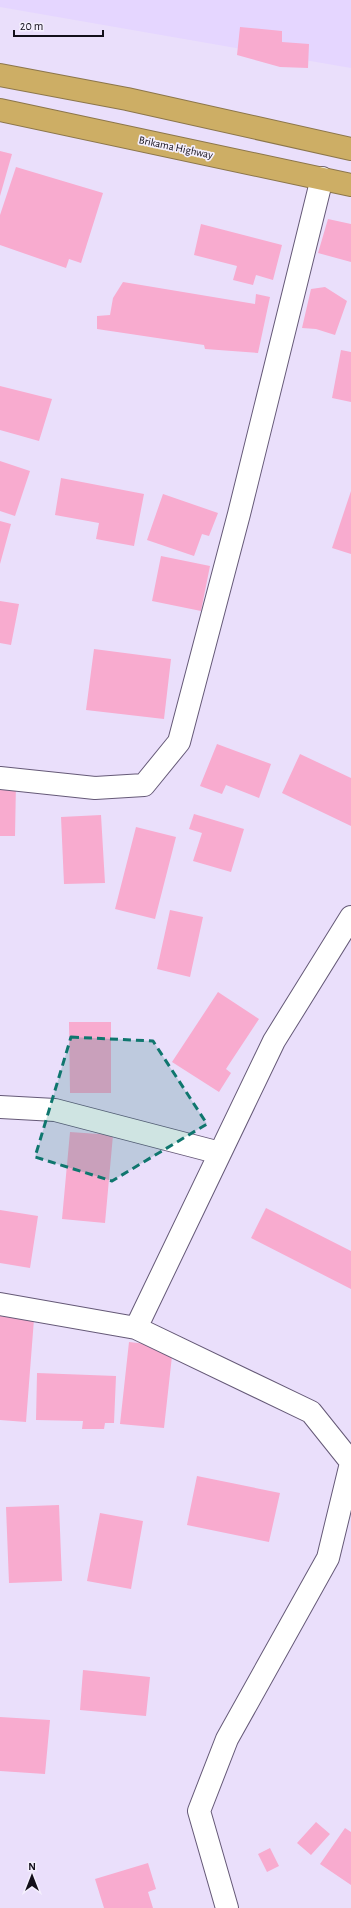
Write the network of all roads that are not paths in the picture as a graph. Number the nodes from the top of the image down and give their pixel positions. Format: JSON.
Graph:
{"nodes":[{"id":1,"x":0,"y":75,"type":"edge"},
{"id":2,"x":0,"y":110,"type":"edge"},
{"id":3,"x":351,"y":149,"type":"edge"},
{"id":4,"x":322,"y":178,"type":"junction"},
{"id":5,"x":351,"y":185,"type":"edge"},
{"id":6,"x":0,"y":778,"type":"edge"},
{"id":7,"x":351,"y":917,"type":"edge"},
{"id":8,"x":0,"y":1107,"type":"edge"},
{"id":9,"x":220,"y":1153,"type":"junction"},
{"id":10,"x":0,"y":1304,"type":"edge"},
{"id":11,"x":136,"y":1328,"type":"junction"},
{"id":12,"x":351,"y":1462,"type":"edge"},
{"id":13,"x":227,"y":1908,"type":"edge"}],
"edges":[{"from":1,"to":3,"type":"highway"},
{"from":2,"to":4,"type":"highway","name":"Brikama Highway"},
{"from":4,"to":5,"type":"highway","name":"Brikama Highway"},
{"from":4,"to":6,"type":"street"},
{"from":7,"to":9,"type":"street"},
{"from":8,"to":9,"type":"street"},
{"from":9,"to":11,"type":"street"},
{"from":10,"to":11,"type":"street"},
{"from":11,"to":12,"type":"street"},
{"from":12,"to":13,"type":"street"}]}
